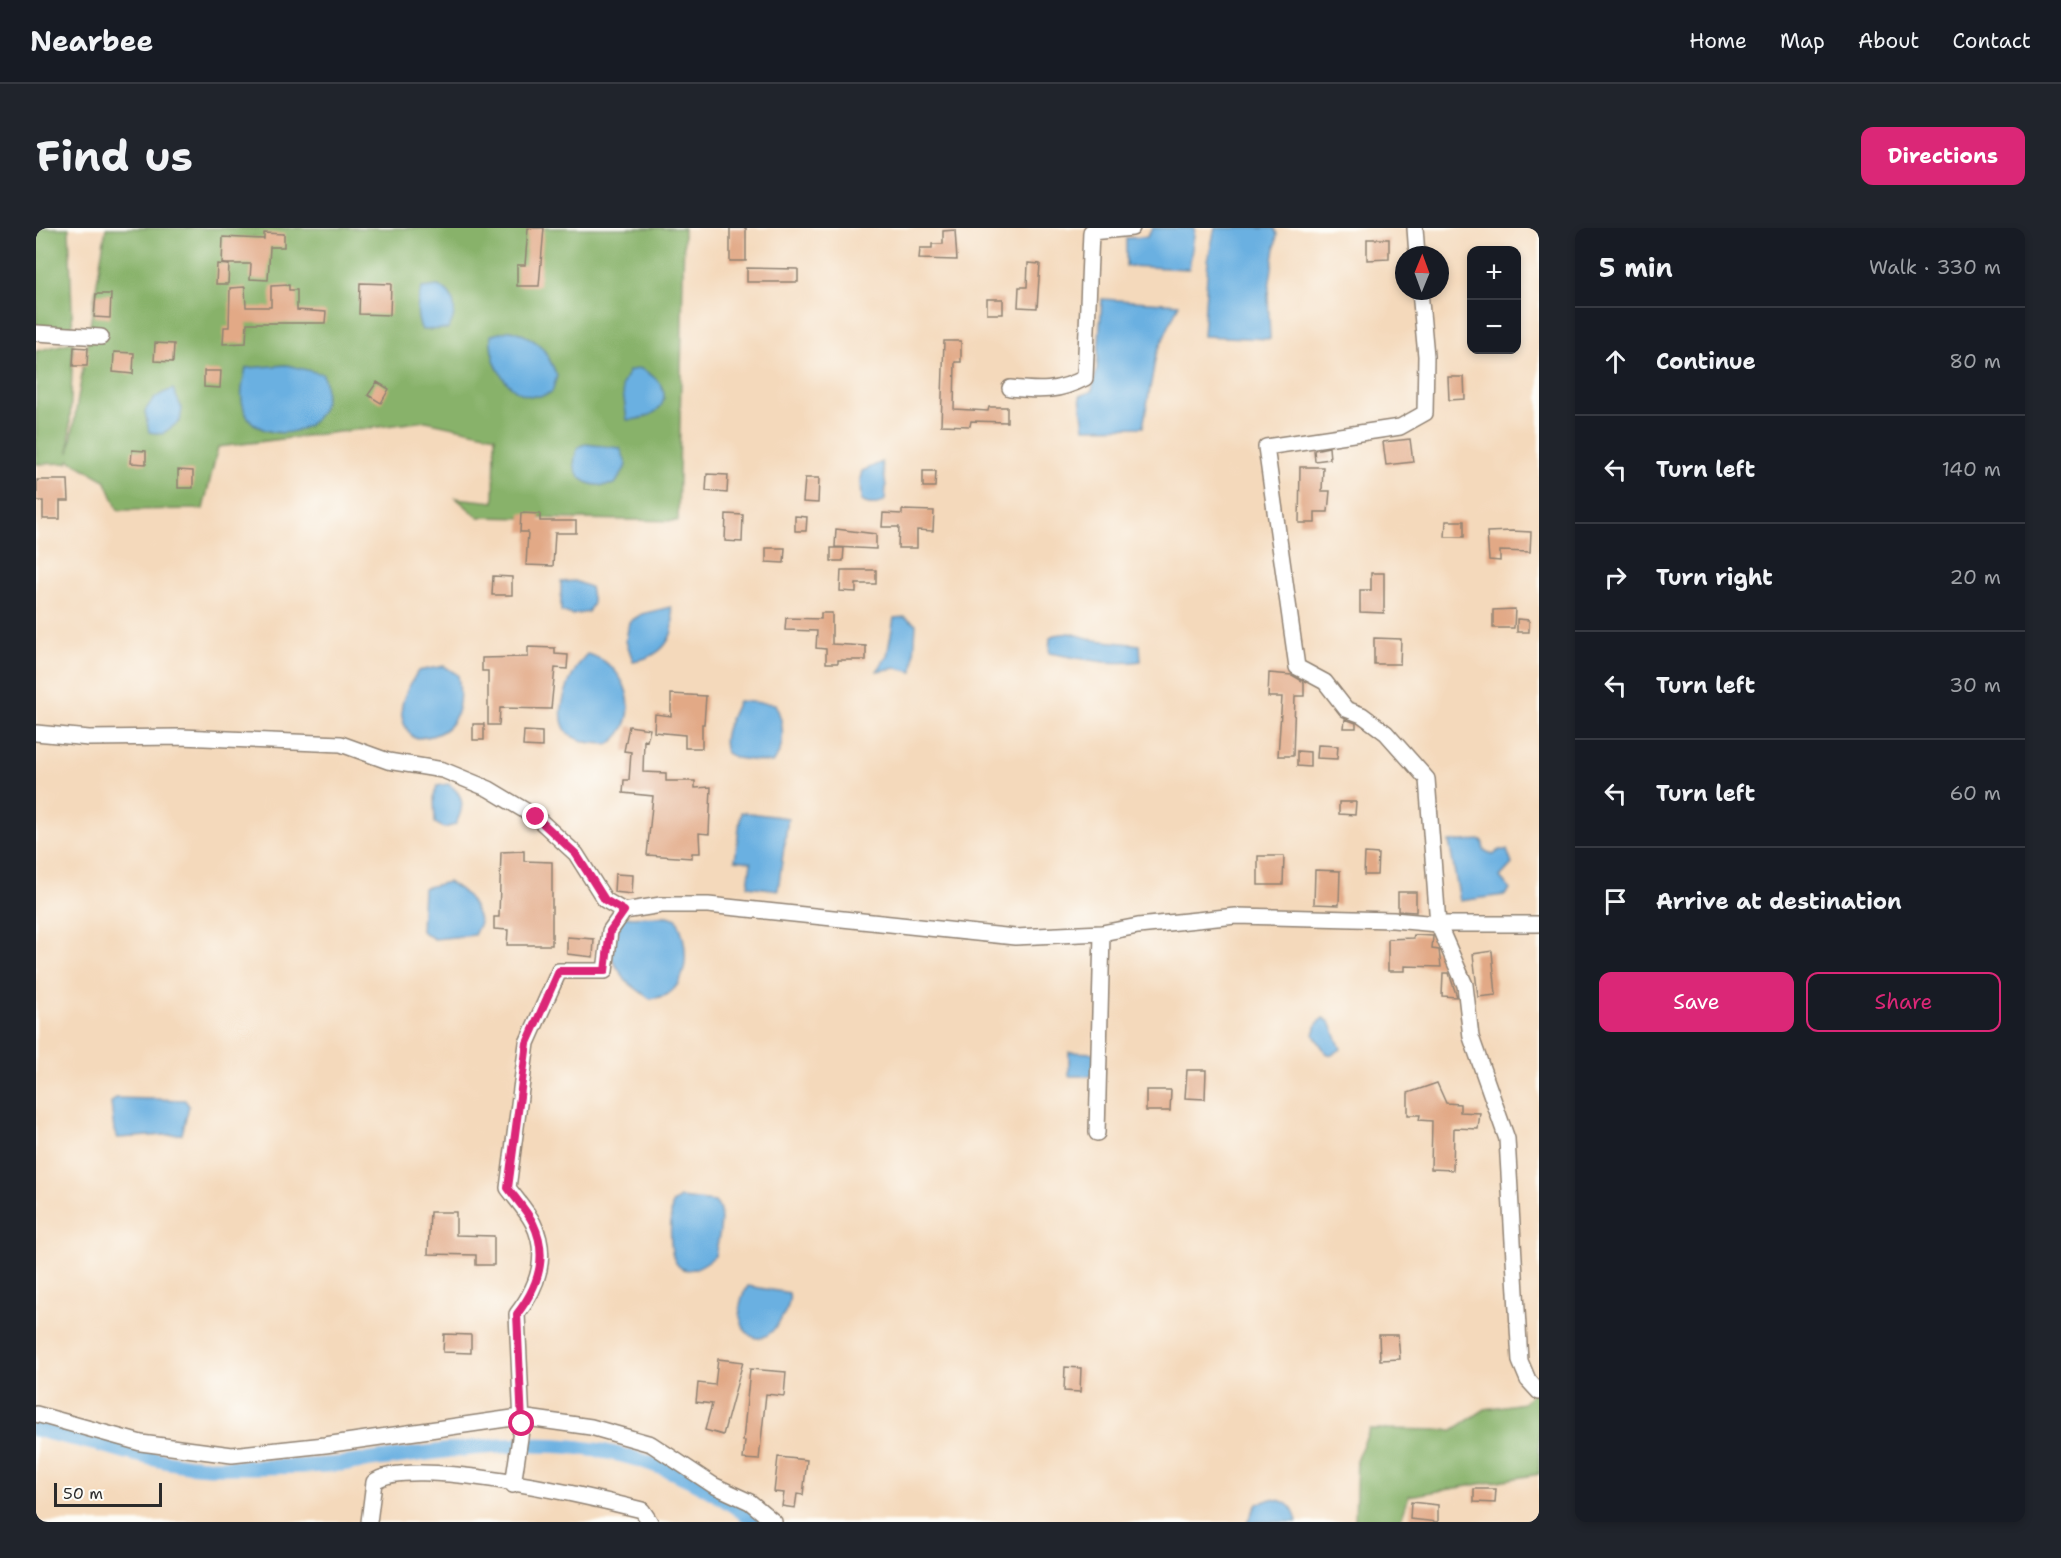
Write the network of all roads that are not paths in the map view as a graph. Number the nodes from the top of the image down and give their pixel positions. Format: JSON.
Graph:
{"nodes":[{"id":1,"x":1132,"y":228,"type":"edge"},
{"id":2,"x":1415,"y":228,"type":"edge"},
{"id":3,"x":1416,"y":246,"type":"edge"},
{"id":4,"x":1421,"y":300,"type":"edge"},
{"id":5,"x":36,"y":333,"type":"edge"},
{"id":6,"x":101,"y":337,"type":"dead end"},
{"id":7,"x":1010,"y":388,"type":"dead end"},
{"id":8,"x":36,"y":733,"type":"edge"},
{"id":9,"x":624,"y":911,"type":"junction"},
{"id":10,"x":1438,"y":924,"type":"junction"},
{"id":11,"x":1539,"y":924,"type":"edge"},
{"id":12,"x":1102,"y":933,"type":"junction"},
{"id":13,"x":1097,"y":1133,"type":"dead end"},
{"id":14,"x":1539,"y":1392,"type":"edge"},
{"id":15,"x":36,"y":1414,"type":"edge"},
{"id":16,"x":521,"y":1421,"type":"junction"},
{"id":17,"x":513,"y":1485,"type":"junction"},
{"id":18,"x":369,"y":1522,"type":"edge"},
{"id":19,"x":650,"y":1522,"type":"edge"},
{"id":20,"x":774,"y":1522,"type":"edge"}],
"edges":[{"from":1,"to":7,"type":"street"},
{"from":2,"to":3,"type":"street"},
{"from":4,"to":10,"type":"street"},
{"from":5,"to":6,"type":"street"},
{"from":8,"to":9,"type":"street"},
{"from":9,"to":12,"type":"street"},
{"from":9,"to":16,"type":"street"},
{"from":10,"to":11,"type":"street"},
{"from":10,"to":12,"type":"street"},
{"from":10,"to":14,"type":"street"},
{"from":12,"to":13,"type":"street"},
{"from":15,"to":16,"type":"street"},
{"from":16,"to":17,"type":"street"},
{"from":16,"to":20,"type":"street"},
{"from":17,"to":18,"type":"street"},
{"from":17,"to":19,"type":"street"}]}
